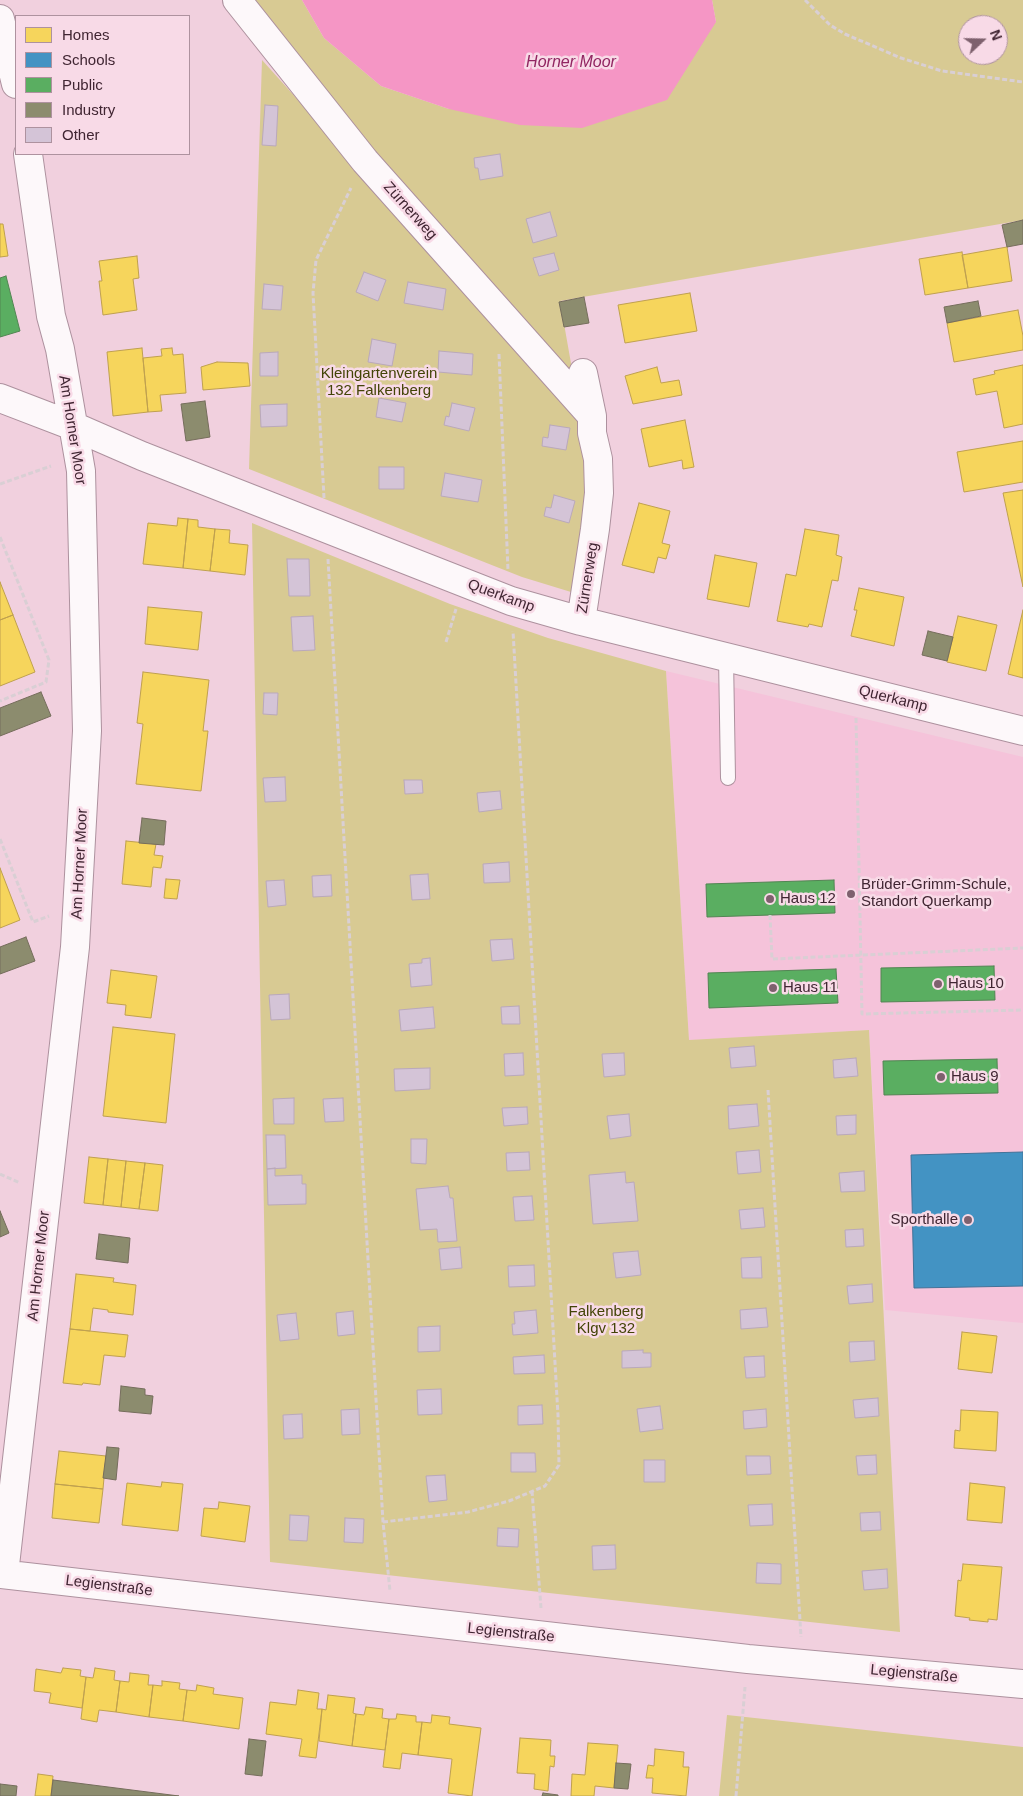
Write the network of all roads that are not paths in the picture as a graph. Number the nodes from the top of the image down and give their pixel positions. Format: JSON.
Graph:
{"nodes":[{"id":1,"x":237,"y":0,"type":"edge"},
{"id":2,"x":0,"y":19,"type":"edge"},
{"id":3,"x":15,"y":80,"type":"edge"},
{"id":4,"x":28,"y":155,"type":"edge"},
{"id":5,"x":583,"y":373,"type":"dead end"},
{"id":6,"x":0,"y":398,"type":"edge"},
{"id":7,"x":592,"y":416,"type":"junction"},
{"id":8,"x":73,"y":426,"type":"junction"},
{"id":9,"x":581,"y":621,"type":"junction"},
{"id":10,"x":726,"y":657,"type":"junction"},
{"id":11,"x":1023,"y":731,"type":"edge"},
{"id":12,"x":728,"y":778,"type":"dead end"},
{"id":13,"x":2,"y":1574,"type":"edge"},
{"id":14,"x":1023,"y":1684,"type":"edge"}],
"edges":[{"from":1,"to":7,"type":"street","name":"Zürnerweg"},
{"from":2,"to":3,"type":"street"},
{"from":4,"to":8,"type":"street","name":"Am Horner Moor"},
{"from":5,"to":7,"type":"street","name":"Zürnerweg"},
{"from":6,"to":8,"type":"street","name":"Querkamp"},
{"from":7,"to":9,"type":"street","name":"Zürnerweg"},
{"from":8,"to":9,"type":"street","name":"Querkamp"},
{"from":8,"to":13,"type":"street","name":"Am Horner Moor"},
{"from":9,"to":10,"type":"street","name":"Querkamp"},
{"from":10,"to":11,"type":"street","name":"Querkamp"},
{"from":10,"to":12,"type":"lane"},
{"from":13,"to":14,"type":"street","name":"Legienstraße"}]}
